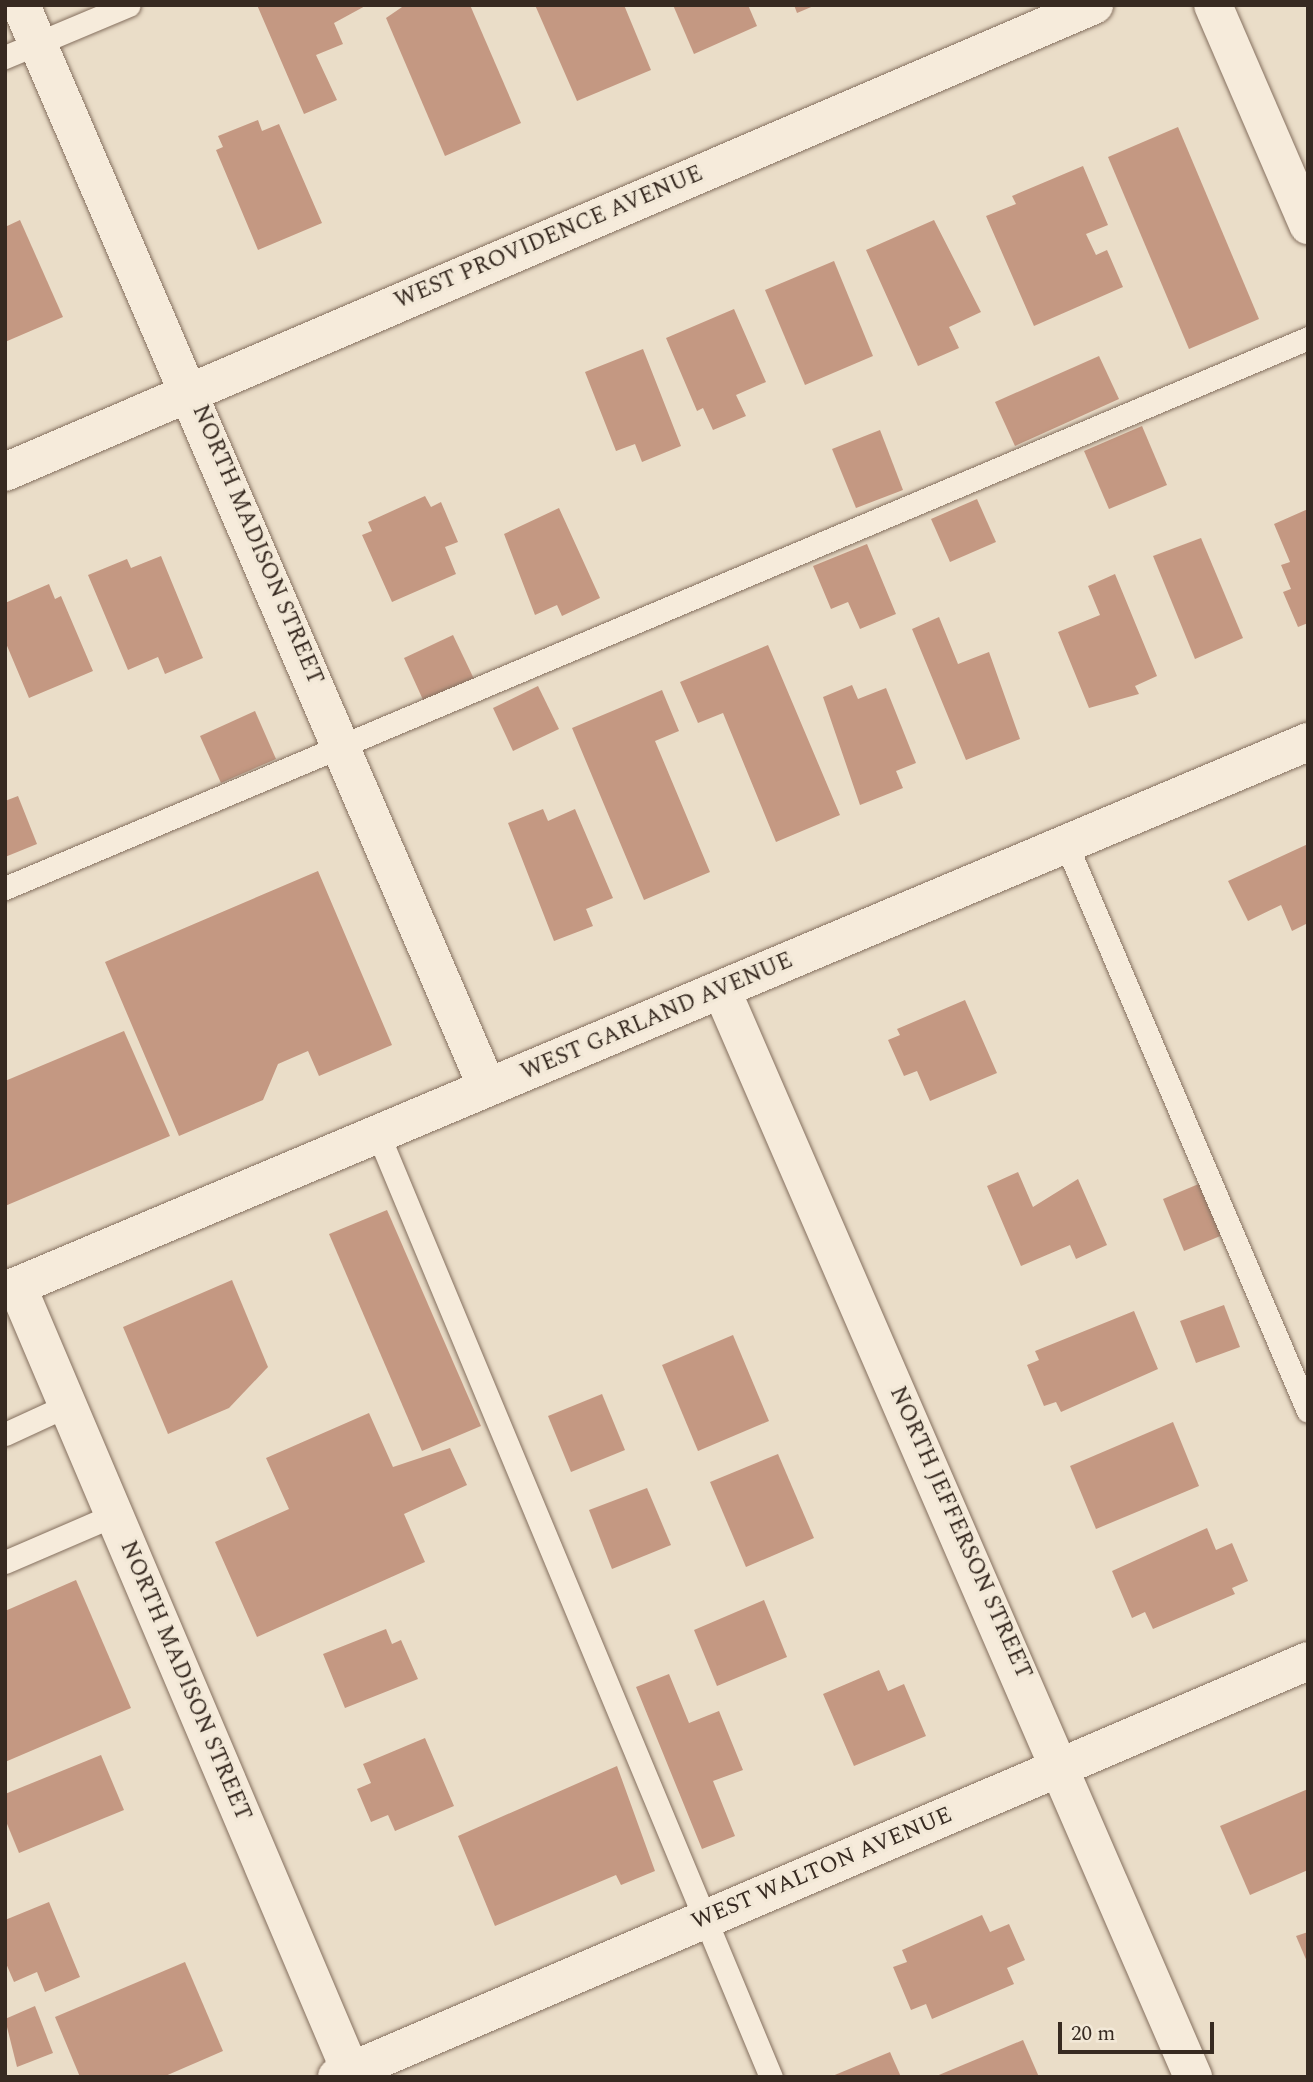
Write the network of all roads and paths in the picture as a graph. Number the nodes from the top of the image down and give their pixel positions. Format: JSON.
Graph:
{"nodes":[{"id":1,"x":22,"y":5,"type":"edge"},
{"id":2,"x":129,"y":5,"type":"edge"},
{"id":3,"x":1094,"y":5,"type":"edge"},
{"id":4,"x":1213,"y":5,"type":"edge"},
{"id":5,"x":21,"y":50,"type":"edge"},
{"id":6,"x":1308,"y":225,"type":"edge"},
{"id":7,"x":1308,"y":338,"type":"edge"},
{"id":8,"x":192,"y":392,"type":"junction"},
{"id":9,"x":5,"y":472,"type":"edge"},
{"id":10,"x":1308,"y":742,"type":"edge"},
{"id":11,"x":343,"y":747,"type":"junction"},
{"id":12,"x":1066,"y":844,"type":"junction"},
{"id":13,"x":5,"y":888,"type":"edge"},
{"id":14,"x":722,"y":990,"type":"junction"},
{"id":15,"x":487,"y":1087,"type":"junction"},
{"id":16,"x":378,"y":1134,"type":"junction"},
{"id":17,"x":11,"y":1289,"type":"edge"},
{"id":18,"x":68,"y":1405,"type":"junction"},
{"id":19,"x":1308,"y":1411,"type":"edge"},
{"id":20,"x":5,"y":1434,"type":"edge"},
{"id":21,"x":114,"y":1515,"type":"junction"},
{"id":22,"x":5,"y":1562,"type":"edge"},
{"id":23,"x":1308,"y":1661,"type":"edge"},
{"id":24,"x":1062,"y":1766,"type":"junction"},
{"id":25,"x":704,"y":1919,"type":"junction"},
{"id":26,"x":347,"y":2075,"type":"edge"},
{"id":27,"x":771,"y":2077,"type":"edge"},
{"id":28,"x":1192,"y":2077,"type":"edge"}],
"edges":[{"from":1,"to":5,"type":"street","name":"NORTH MADISON STREET"},
{"from":2,"to":5,"type":"lane"},
{"from":3,"to":8,"type":"street","name":"WEST PROVIDENCE AVENUE"},
{"from":4,"to":6,"type":"street"},
{"from":5,"to":8,"type":"street","name":"NORTH MADISON STREET"},
{"from":7,"to":11,"type":"lane"},
{"from":8,"to":9,"type":"street","name":"WEST PROVIDENCE AVENUE"},
{"from":8,"to":11,"type":"street","name":"NORTH MADISON STREET"},
{"from":10,"to":12,"type":"street","name":"WEST GARLAND AVENUE"},
{"from":11,"to":13,"type":"lane"},
{"from":11,"to":15,"type":"street","name":"NORTH MADISON STREET"},
{"from":12,"to":14,"type":"street","name":"WEST GARLAND AVENUE"},
{"from":12,"to":19,"type":"lane"},
{"from":14,"to":15,"type":"street","name":"WEST GARLAND AVENUE"},
{"from":14,"to":24,"type":"street","name":"NORTH JEFFERSON STREET"},
{"from":15,"to":16,"type":"street","name":"WEST GARLAND AVENUE"},
{"from":16,"to":17,"type":"street","name":"WEST GARLAND AVENUE"},
{"from":16,"to":25,"type":"lane"},
{"from":17,"to":18,"type":"street","name":"NORTH MADISON STREET"},
{"from":18,"to":20,"type":"lane"},
{"from":18,"to":21,"type":"street","name":"NORTH MADISON STREET"},
{"from":21,"to":22,"type":"lane"},
{"from":21,"to":26,"type":"street","name":"NORTH MADISON STREET"},
{"from":23,"to":24,"type":"street","name":"WEST WALTON AVENUE"},
{"from":24,"to":25,"type":"street","name":"WEST WALTON AVENUE"},
{"from":24,"to":28,"type":"street","name":"NORTH JEFFERSON STREET"},
{"from":25,"to":26,"type":"street","name":"WEST WALTON AVENUE"},
{"from":25,"to":27,"type":"lane"}]}
